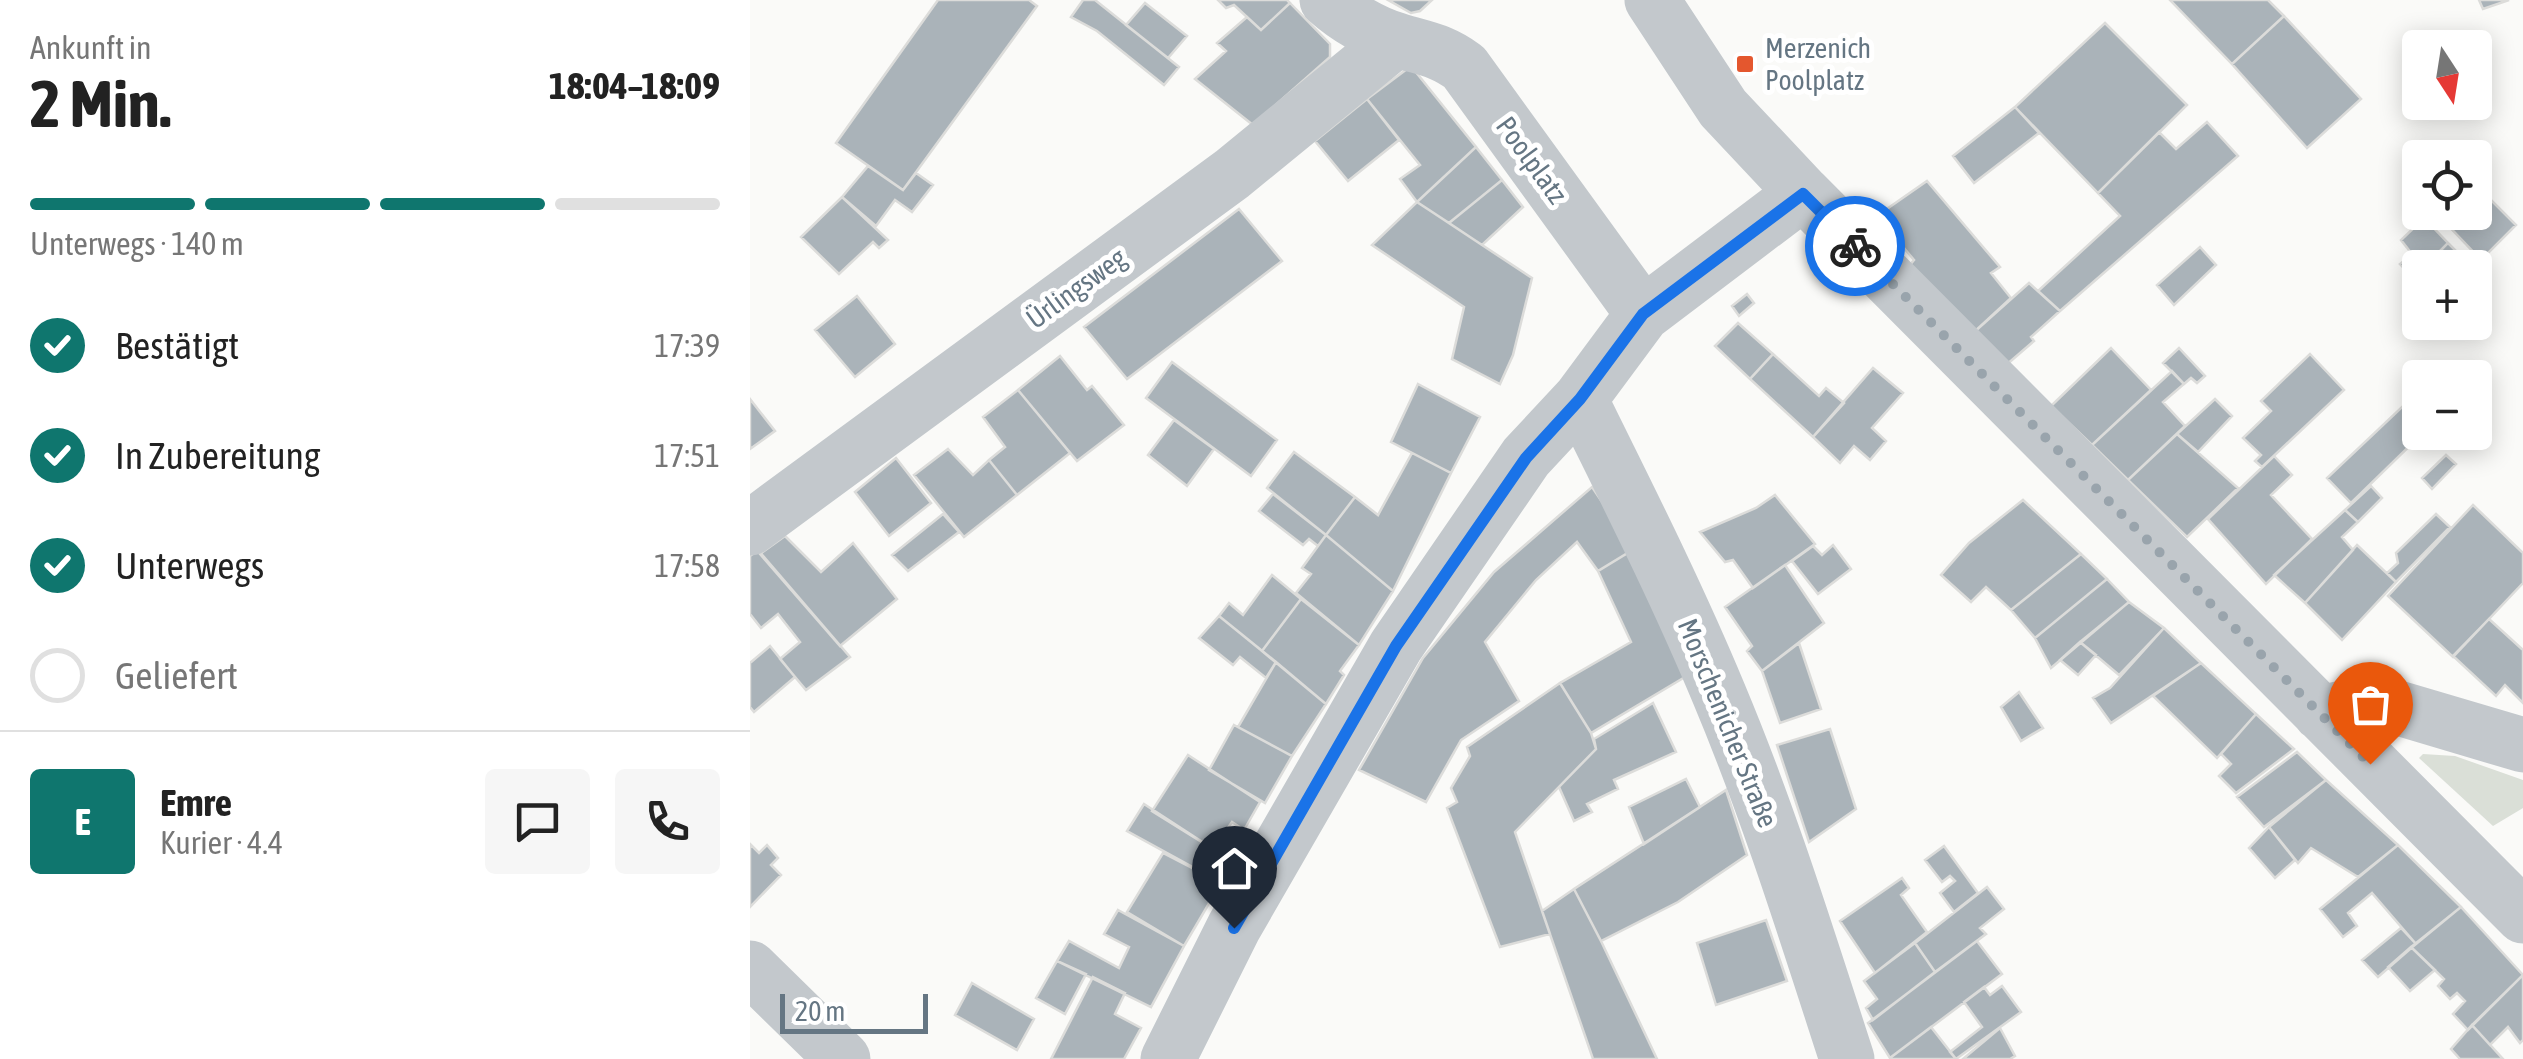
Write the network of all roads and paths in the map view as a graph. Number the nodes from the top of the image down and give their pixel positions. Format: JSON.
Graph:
{"nodes":[{"id":1,"x":1327,"y":0,"type":"edge"},
{"id":2,"x":1652,"y":0,"type":"edge"},
{"id":3,"x":1396,"y":40,"type":"junction"},
{"id":4,"x":1803,"y":194,"type":"junction"},
{"id":5,"x":1643,"y":314,"type":"junction"},
{"id":6,"x":1580,"y":399,"type":"junction"},
{"id":7,"x":750,"y":528,"type":"edge"},
{"id":8,"x":2320,"y":713,"type":"junction"},
{"id":9,"x":2523,"y":745,"type":"edge"},
{"id":10,"x":2523,"y":916,"type":"edge"},
{"id":11,"x":750,"y":968,"type":"edge"},
{"id":12,"x":844,"y":1059,"type":"edge"},
{"id":13,"x":1168,"y":1059,"type":"edge"},
{"id":14,"x":1847,"y":1059,"type":"edge"}],
"edges":[{"from":1,"to":3,"type":"street","name":"Poolplatz"},
{"from":2,"to":4,"type":"street"},
{"from":3,"to":5,"type":"street","name":"Poolplatz"},
{"from":3,"to":7,"type":"street","name":"Ürlingsweg"},
{"from":4,"to":5,"type":"street"},
{"from":4,"to":8,"type":"street"},
{"from":5,"to":6,"type":"street"},
{"from":6,"to":13,"type":"street"},
{"from":6,"to":14,"type":"street","name":"Morschenicher Straße"},
{"from":8,"to":9,"type":"street"},
{"from":8,"to":10,"type":"street"},
{"from":11,"to":12,"type":"street"}]}
